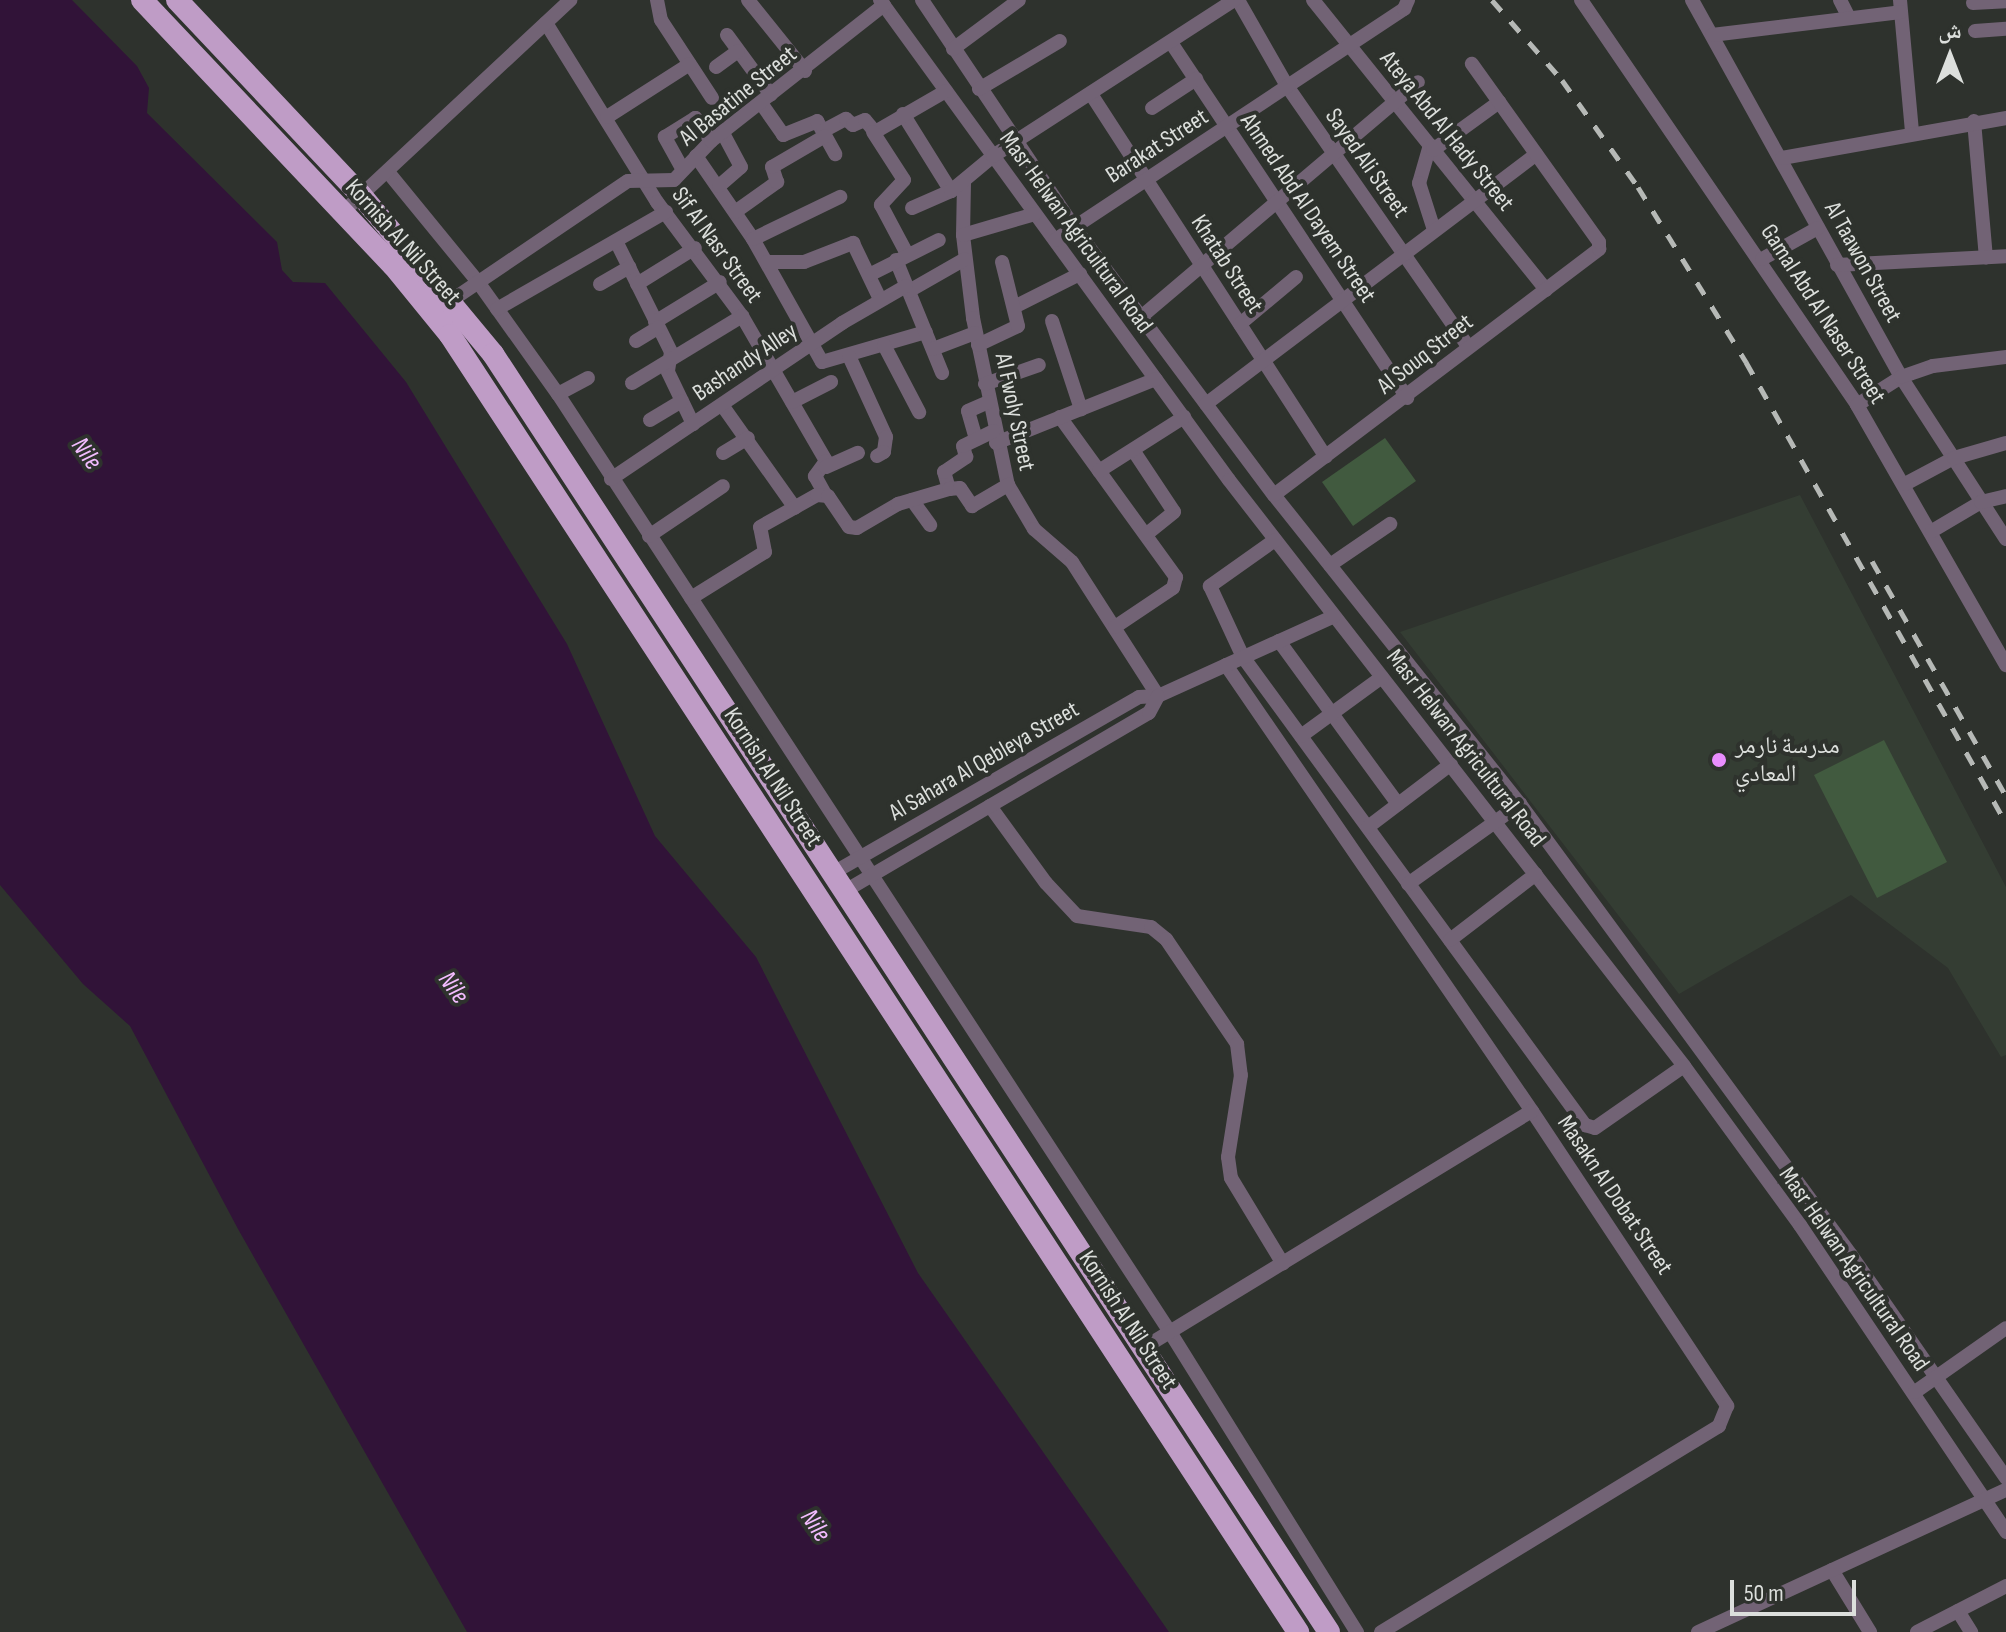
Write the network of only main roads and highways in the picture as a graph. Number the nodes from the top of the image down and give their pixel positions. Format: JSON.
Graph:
{"nodes":[{"id":1,"x":142,"y":0,"type":"edge"},
{"id":2,"x":177,"y":0,"type":"edge"},
{"id":3,"x":1282,"y":1560,"type":"junction"},
{"id":4,"x":1261,"y":1573,"type":"junction"},
{"id":5,"x":1298,"y":1632,"type":"edge"},
{"id":6,"x":1329,"y":1632,"type":"edge"}],
"edges":[{"from":1,"to":4,"type":"highway","name":"Kornish Al Nil Street"},
{"from":2,"to":3,"type":"highway","name":"Kornish Al Nil Street"},
{"from":3,"to":4,"type":"highway"},
{"from":3,"to":6,"type":"highway","name":"Kornish Al Nil Street"},
{"from":4,"to":5,"type":"highway","name":"Kornish Al Nil Street"}]}
